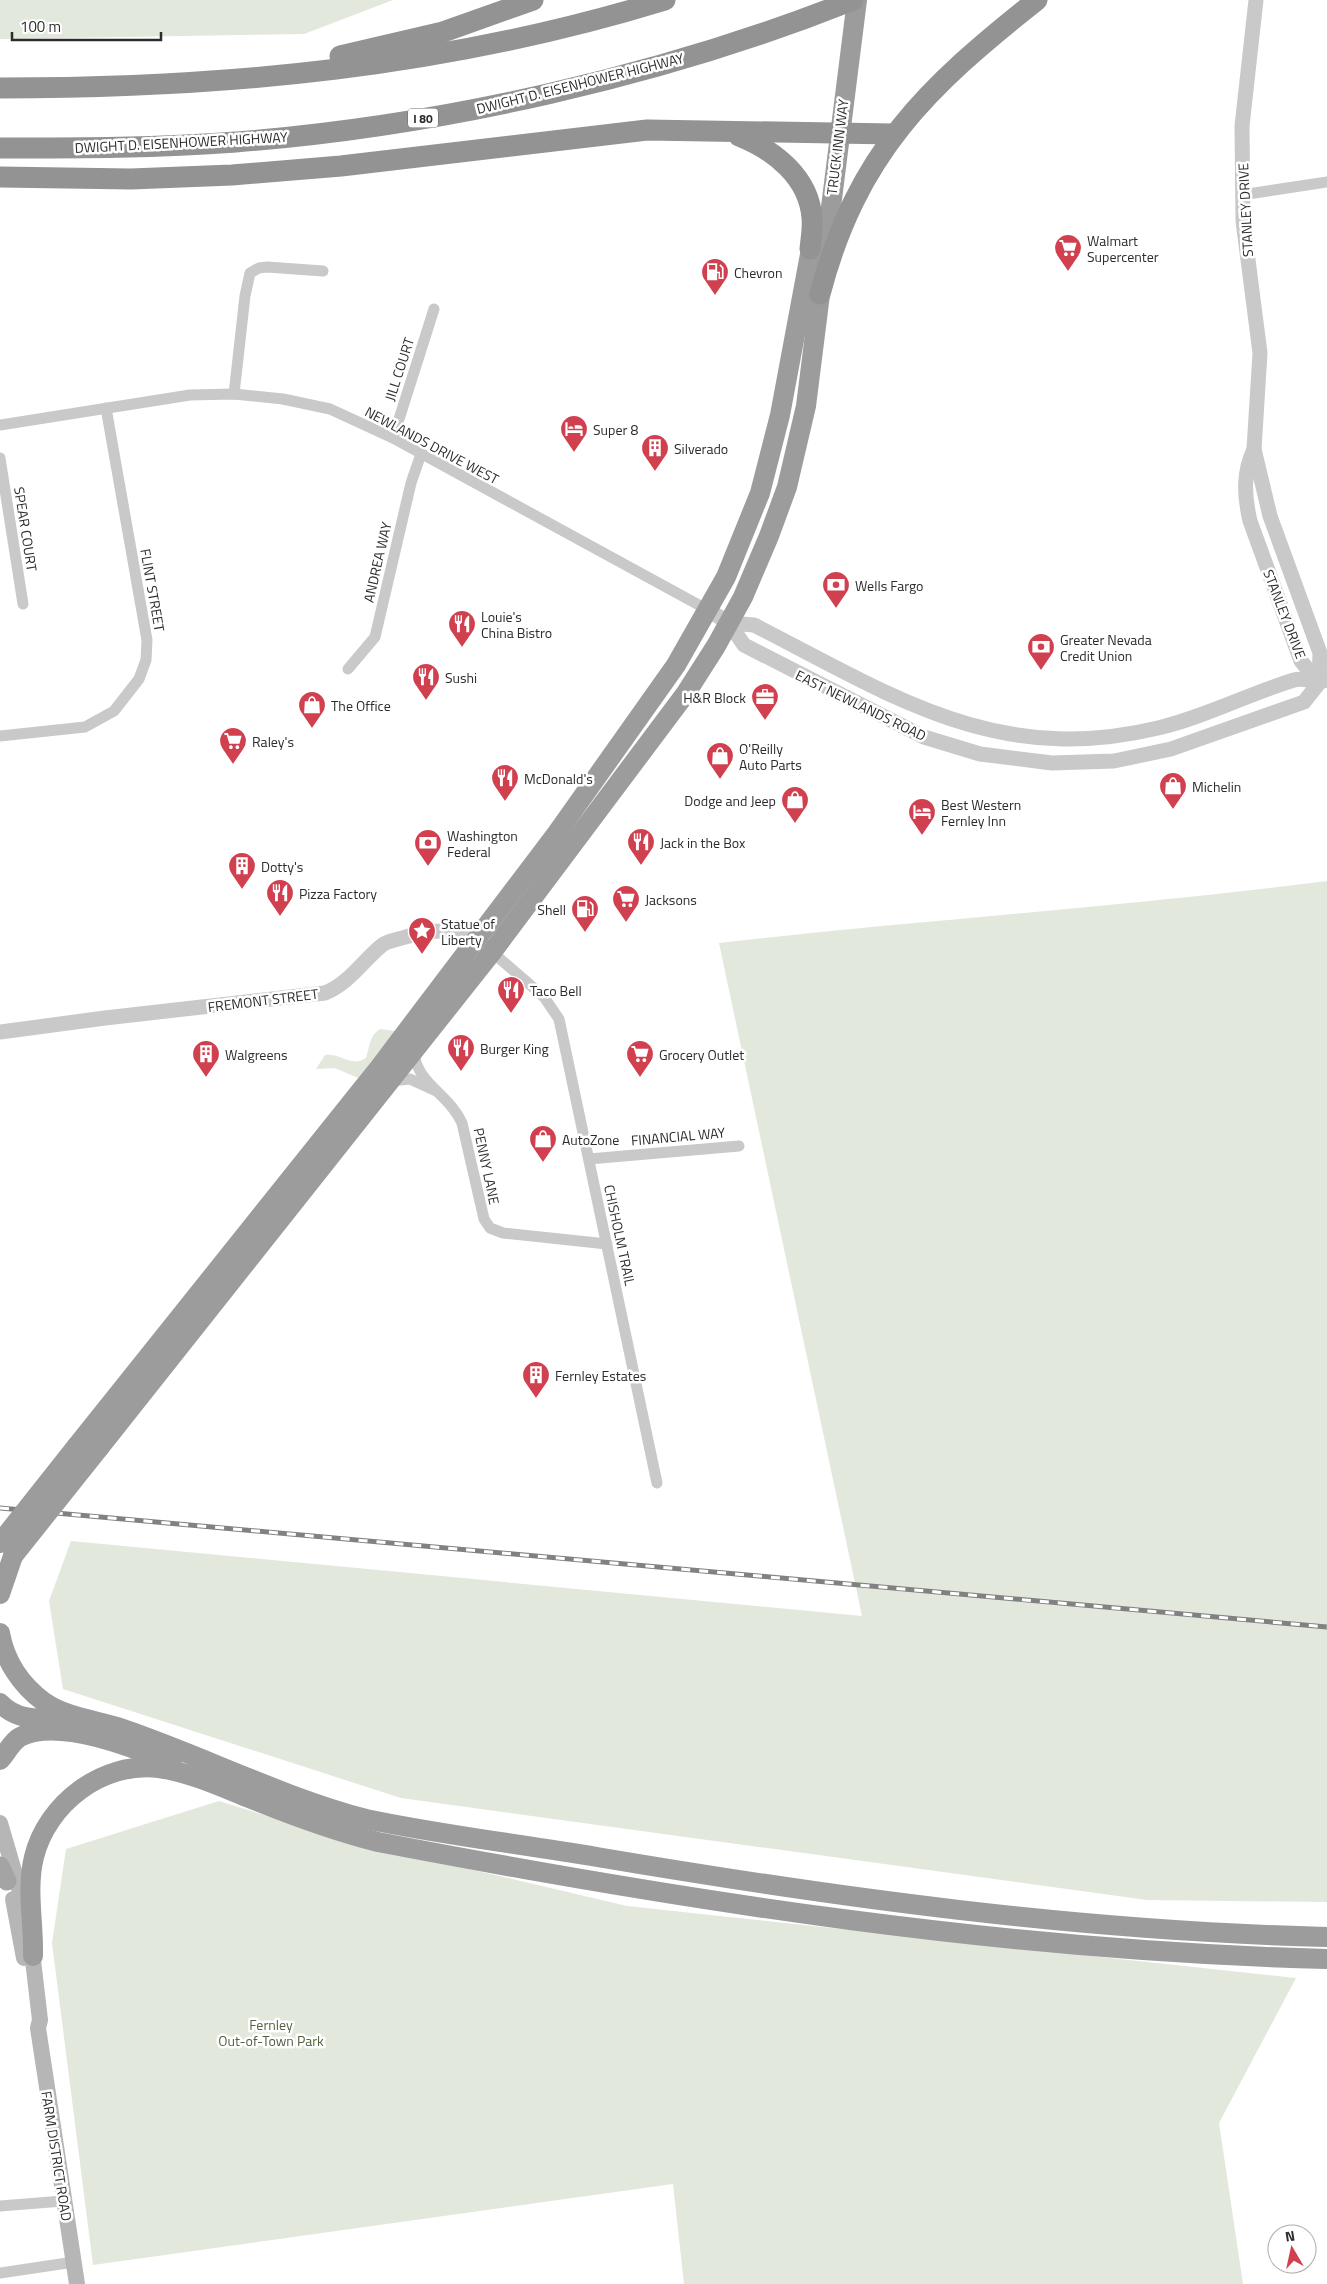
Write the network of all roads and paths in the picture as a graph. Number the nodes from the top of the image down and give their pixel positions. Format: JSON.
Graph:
{"nodes":[{"id":1,"x":533,"y":0,"type":"edge"},
{"id":2,"x":665,"y":0,"type":"edge"},
{"id":3,"x":855,"y":0,"type":"edge"},
{"id":4,"x":1037,"y":0,"type":"edge"},
{"id":5,"x":1256,"y":0,"type":"edge"},
{"id":6,"x":0,"y":88,"type":"edge"},
{"id":7,"x":106,"y":88,"type":"junction"},
{"id":8,"x":730,"y":132,"type":"junction"},
{"id":9,"x":838,"y":134,"type":"junction"},
{"id":10,"x":893,"y":134,"type":"junction"},
{"id":11,"x":0,"y":148,"type":"edge"},
{"id":12,"x":0,"y":177,"type":"edge"},
{"id":13,"x":1327,"y":182,"type":"edge"},
{"id":14,"x":1241,"y":195,"type":"junction"},
{"id":15,"x":810,"y":248,"type":"junction"},
{"id":16,"x":323,"y":271,"type":"dead end"},
{"id":17,"x":820,"y":294,"type":"junction"},
{"id":18,"x":434,"y":309,"type":"dead end"},
{"id":19,"x":234,"y":394,"type":"junction"},
{"id":20,"x":106,"y":408,"type":"junction"},
{"id":21,"x":0,"y":426,"type":"edge"},
{"id":22,"x":393,"y":438,"type":"junction"},
{"id":23,"x":1254,"y":449,"type":"junction"},
{"id":24,"x":421,"y":454,"type":"junction"},
{"id":25,"x":0,"y":458,"type":"edge"},
{"id":26,"x":23,"y":604,"type":"dead end"},
{"id":27,"x":708,"y":610,"type":"junction"},
{"id":28,"x":729,"y":623,"type":"junction"},
{"id":29,"x":348,"y":669,"type":"dead end"},
{"id":30,"x":1323,"y":682,"type":"edge"},
{"id":31,"x":1122,"y":735,"type":"junction"},
{"id":32,"x":0,"y":736,"type":"edge"},
{"id":33,"x":1091,"y":763,"type":"junction"},
{"id":34,"x":484,"y":946,"type":"junction"},
{"id":35,"x":544,"y":997,"type":"joint"},
{"id":36,"x":0,"y":1032,"type":"edge"},
{"id":37,"x":414,"y":1052,"type":"junction"},
{"id":38,"x":391,"y":1081,"type":"junction"},
{"id":39,"x":436,"y":1090,"type":"junction"},
{"id":40,"x":739,"y":1146,"type":"dead end"},
{"id":41,"x":589,"y":1159,"type":"junction"},
{"id":42,"x":607,"y":1244,"type":"junction"},
{"id":43,"x":658,"y":1483,"type":"dead end"},
{"id":44,"x":4,"y":1556,"type":"edge"},
{"id":45,"x":0,"y":1594,"type":"edge"},
{"id":46,"x":0,"y":1633,"type":"edge"},
{"id":47,"x":3,"y":1707,"type":"edge"},
{"id":48,"x":88,"y":1720,"type":"junction"},
{"id":49,"x":5,"y":1753,"type":"edge"},
{"id":50,"x":189,"y":1774,"type":"junction"},
{"id":51,"x":0,"y":1823,"type":"edge"},
{"id":52,"x":529,"y":1846,"type":"junction"},
{"id":53,"x":426,"y":1851,"type":"junction"},
{"id":54,"x":0,"y":1859,"type":"edge"},
{"id":55,"x":4,"y":1874,"type":"edge"},
{"id":56,"x":862,"y":1899,"type":"junction"},
{"id":57,"x":1013,"y":1916,"type":"junction"},
{"id":58,"x":952,"y":1933,"type":"junction"},
{"id":59,"x":1327,"y":1937,"type":"edge"},
{"id":60,"x":33,"y":1956,"type":"junction"},
{"id":61,"x":1327,"y":1959,"type":"edge"},
{"id":62,"x":38,"y":2028,"type":"junction"},
{"id":63,"x":63,"y":2201,"type":"junction"},
{"id":64,"x":0,"y":2206,"type":"edge"},
{"id":65,"x":74,"y":2262,"type":"junction"},
{"id":66,"x":0,"y":2273,"type":"edge"},
{"id":67,"x":77,"y":2284,"type":"edge"}],
"edges":[{"from":1,"to":7,"type":"highway"},
{"from":2,"to":7,"type":"highway"},
{"from":3,"to":9,"type":"highway","name":"TRUCK INN WAY"},
{"from":3,"to":11,"type":"highway","name":"DWIGHT D. EISENHOWER HIGHWAY","number":"I 80"},
{"from":4,"to":10,"type":"highway"},
{"from":5,"to":14,"type":"street","name":"STANLEY DRIVE"},
{"from":6,"to":7,"type":"highway"},
{"from":8,"to":9,"type":"highway"},
{"from":8,"to":12,"type":"highway"},
{"from":8,"to":15,"type":"highway"},
{"from":9,"to":10,"type":"highway"},
{"from":9,"to":15,"type":"highway"},
{"from":9,"to":17,"type":"highway","name":"TRUCK INN WAY"},
{"from":10,"to":17,"type":"highway"},
{"from":13,"to":14,"type":"street"},
{"from":14,"to":23,"type":"street","name":"STANLEY DRIVE"},
{"from":15,"to":27,"type":"highway"},
{"from":16,"to":19,"type":"street"},
{"from":17,"to":28,"type":"highway","name":"TRUCK INN WAY"},
{"from":18,"to":22,"type":"street","name":"JILL COURT"},
{"from":19,"to":20,"type":"street","name":"NEWLANDS DRIVE WEST"},
{"from":19,"to":22,"type":"street","name":"NEWLANDS DRIVE WEST"},
{"from":20,"to":21,"type":"street","name":"NEWLANDS DRIVE WEST"},
{"from":20,"to":32,"type":"street","name":"FLINT STREET"},
{"from":22,"to":24,"type":"street","name":"NEWLANDS DRIVE WEST"},
{"from":23,"to":30,"type":"street","name":"STANLEY DRIVE"},
{"from":23,"to":30,"type":"street","name":"STANLEY DRIVE"},
{"from":24,"to":27,"type":"street","name":"NEWLANDS DRIVE WEST"},
{"from":24,"to":29,"type":"street","name":"ANDREA WAY"},
{"from":25,"to":26,"type":"street","name":"SPEAR COURT"},
{"from":27,"to":28,"type":"street","name":"EAST NEWLANDS ROAD"},
{"from":27,"to":34,"type":"highway"},
{"from":28,"to":31,"type":"street","name":"EAST NEWLANDS ROAD"},
{"from":28,"to":33,"type":"street","name":"EAST NEWLANDS ROAD"},
{"from":28,"to":34,"type":"highway","name":"TRUCK INN WAY"},
{"from":30,"to":31,"type":"street","name":"EAST NEWLANDS ROAD"},
{"from":30,"to":33,"type":"street","name":"EAST NEWLANDS ROAD"},
{"from":31,"to":33,"type":"street"},
{"from":34,"to":35,"type":"street","name":"FREMONT STREET"},
{"from":34,"to":36,"type":"street","name":"FREMONT STREET"},
{"from":34,"to":37,"type":"highway"},
{"from":34,"to":44,"type":"highway","bridge":true},
{"from":35,"to":41,"type":"street","name":"CHISHOLM TRAIL"},
{"from":37,"to":38,"type":"highway"},
{"from":37,"to":39,"type":"street","name":"PENNY LANE"},
{"from":38,"to":39,"type":"street","name":"PENNY LANE"},
{"from":38,"to":44,"type":"highway","bridge":true},
{"from":39,"to":42,"type":"street","name":"PENNY LANE"},
{"from":40,"to":41,"type":"street","name":"FINANCIAL WAY"},
{"from":41,"to":42,"type":"street","name":"CHISHOLM TRAIL"},
{"from":42,"to":43,"type":"street","name":"CHISHOLM TRAIL"},
{"from":44,"to":45,"type":"highway"},
{"from":46,"to":48,"type":"highway"},
{"from":47,"to":48,"type":"highway"},
{"from":47,"to":49,"type":"highway"},
{"from":48,"to":52,"type":"highway"},
{"from":49,"to":50,"type":"highway"},
{"from":50,"to":53,"type":"highway"},
{"from":50,"to":60,"type":"highway"},
{"from":51,"to":60,"type":"main road","name":"FARM DISTRICT ROAD"},
{"from":52,"to":53,"type":"highway"},
{"from":52,"to":56,"type":"highway"},
{"from":53,"to":58,"type":"highway"},
{"from":54,"to":55,"type":"main road","name":"FARM DISTRICT ROAD"},
{"from":55,"to":62,"type":"main road","name":"FARM DISTRICT ROAD"},
{"from":56,"to":57,"type":"highway"},
{"from":56,"to":58,"type":"highway"},
{"from":57,"to":58,"type":"highway"},
{"from":57,"to":59,"type":"highway"},
{"from":58,"to":61,"type":"highway"},
{"from":60,"to":62,"type":"main road","name":"FARM DISTRICT ROAD"},
{"from":62,"to":63,"type":"main road","name":"FARM DISTRICT ROAD"},
{"from":63,"to":64,"type":"street"},
{"from":63,"to":65,"type":"main road","name":"FARM DISTRICT ROAD"},
{"from":65,"to":66,"type":"street"},
{"from":65,"to":67,"type":"main road","name":"FARM DISTRICT ROAD"}]}
